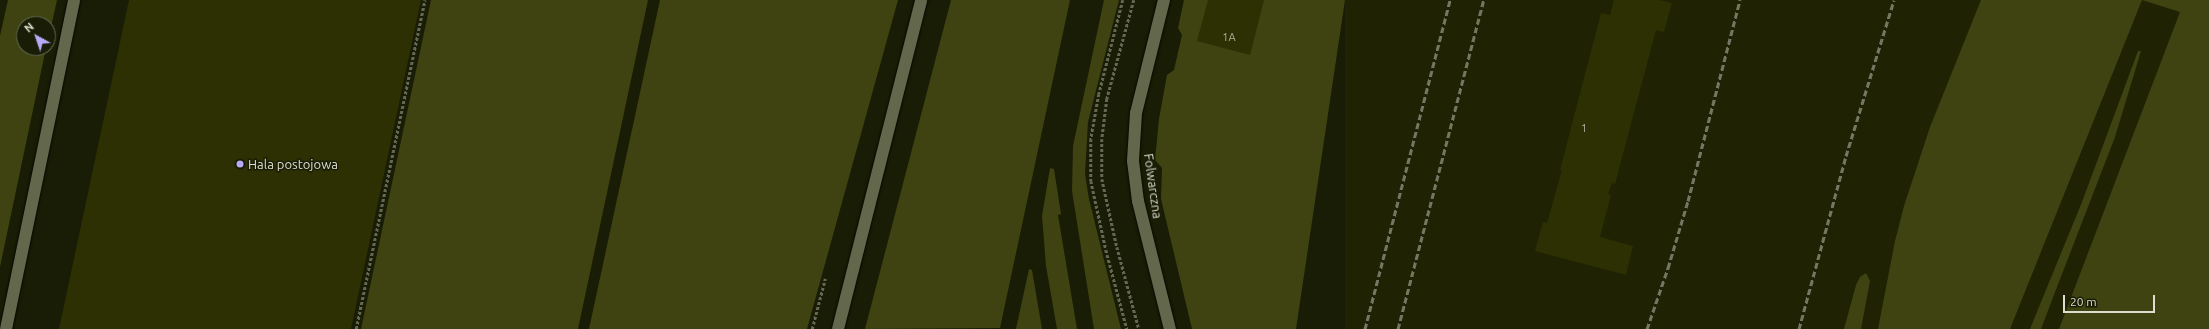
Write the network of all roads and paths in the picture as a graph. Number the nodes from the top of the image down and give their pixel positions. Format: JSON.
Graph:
{"nodes":[{"id":1,"x":74,"y":0,"type":"edge"},
{"id":2,"x":425,"y":0,"type":"edge"},
{"id":3,"x":921,"y":0,"type":"edge"},
{"id":4,"x":1124,"y":0,"type":"edge"},
{"id":5,"x":1164,"y":0,"type":"edge"},
{"id":6,"x":6,"y":329,"type":"edge"},
{"id":7,"x":356,"y":329,"type":"edge"},
{"id":8,"x":838,"y":329,"type":"edge"},
{"id":9,"x":1127,"y":329,"type":"edge"},
{"id":10,"x":1170,"y":329,"type":"edge"}],
"edges":[{"from":1,"to":6,"type":"street"},
{"from":2,"to":7,"type":"path"},
{"from":3,"to":8,"type":"street"},
{"from":4,"to":9,"type":"path"},
{"from":5,"to":10,"type":"street","name":"Folwarczna"}]}
